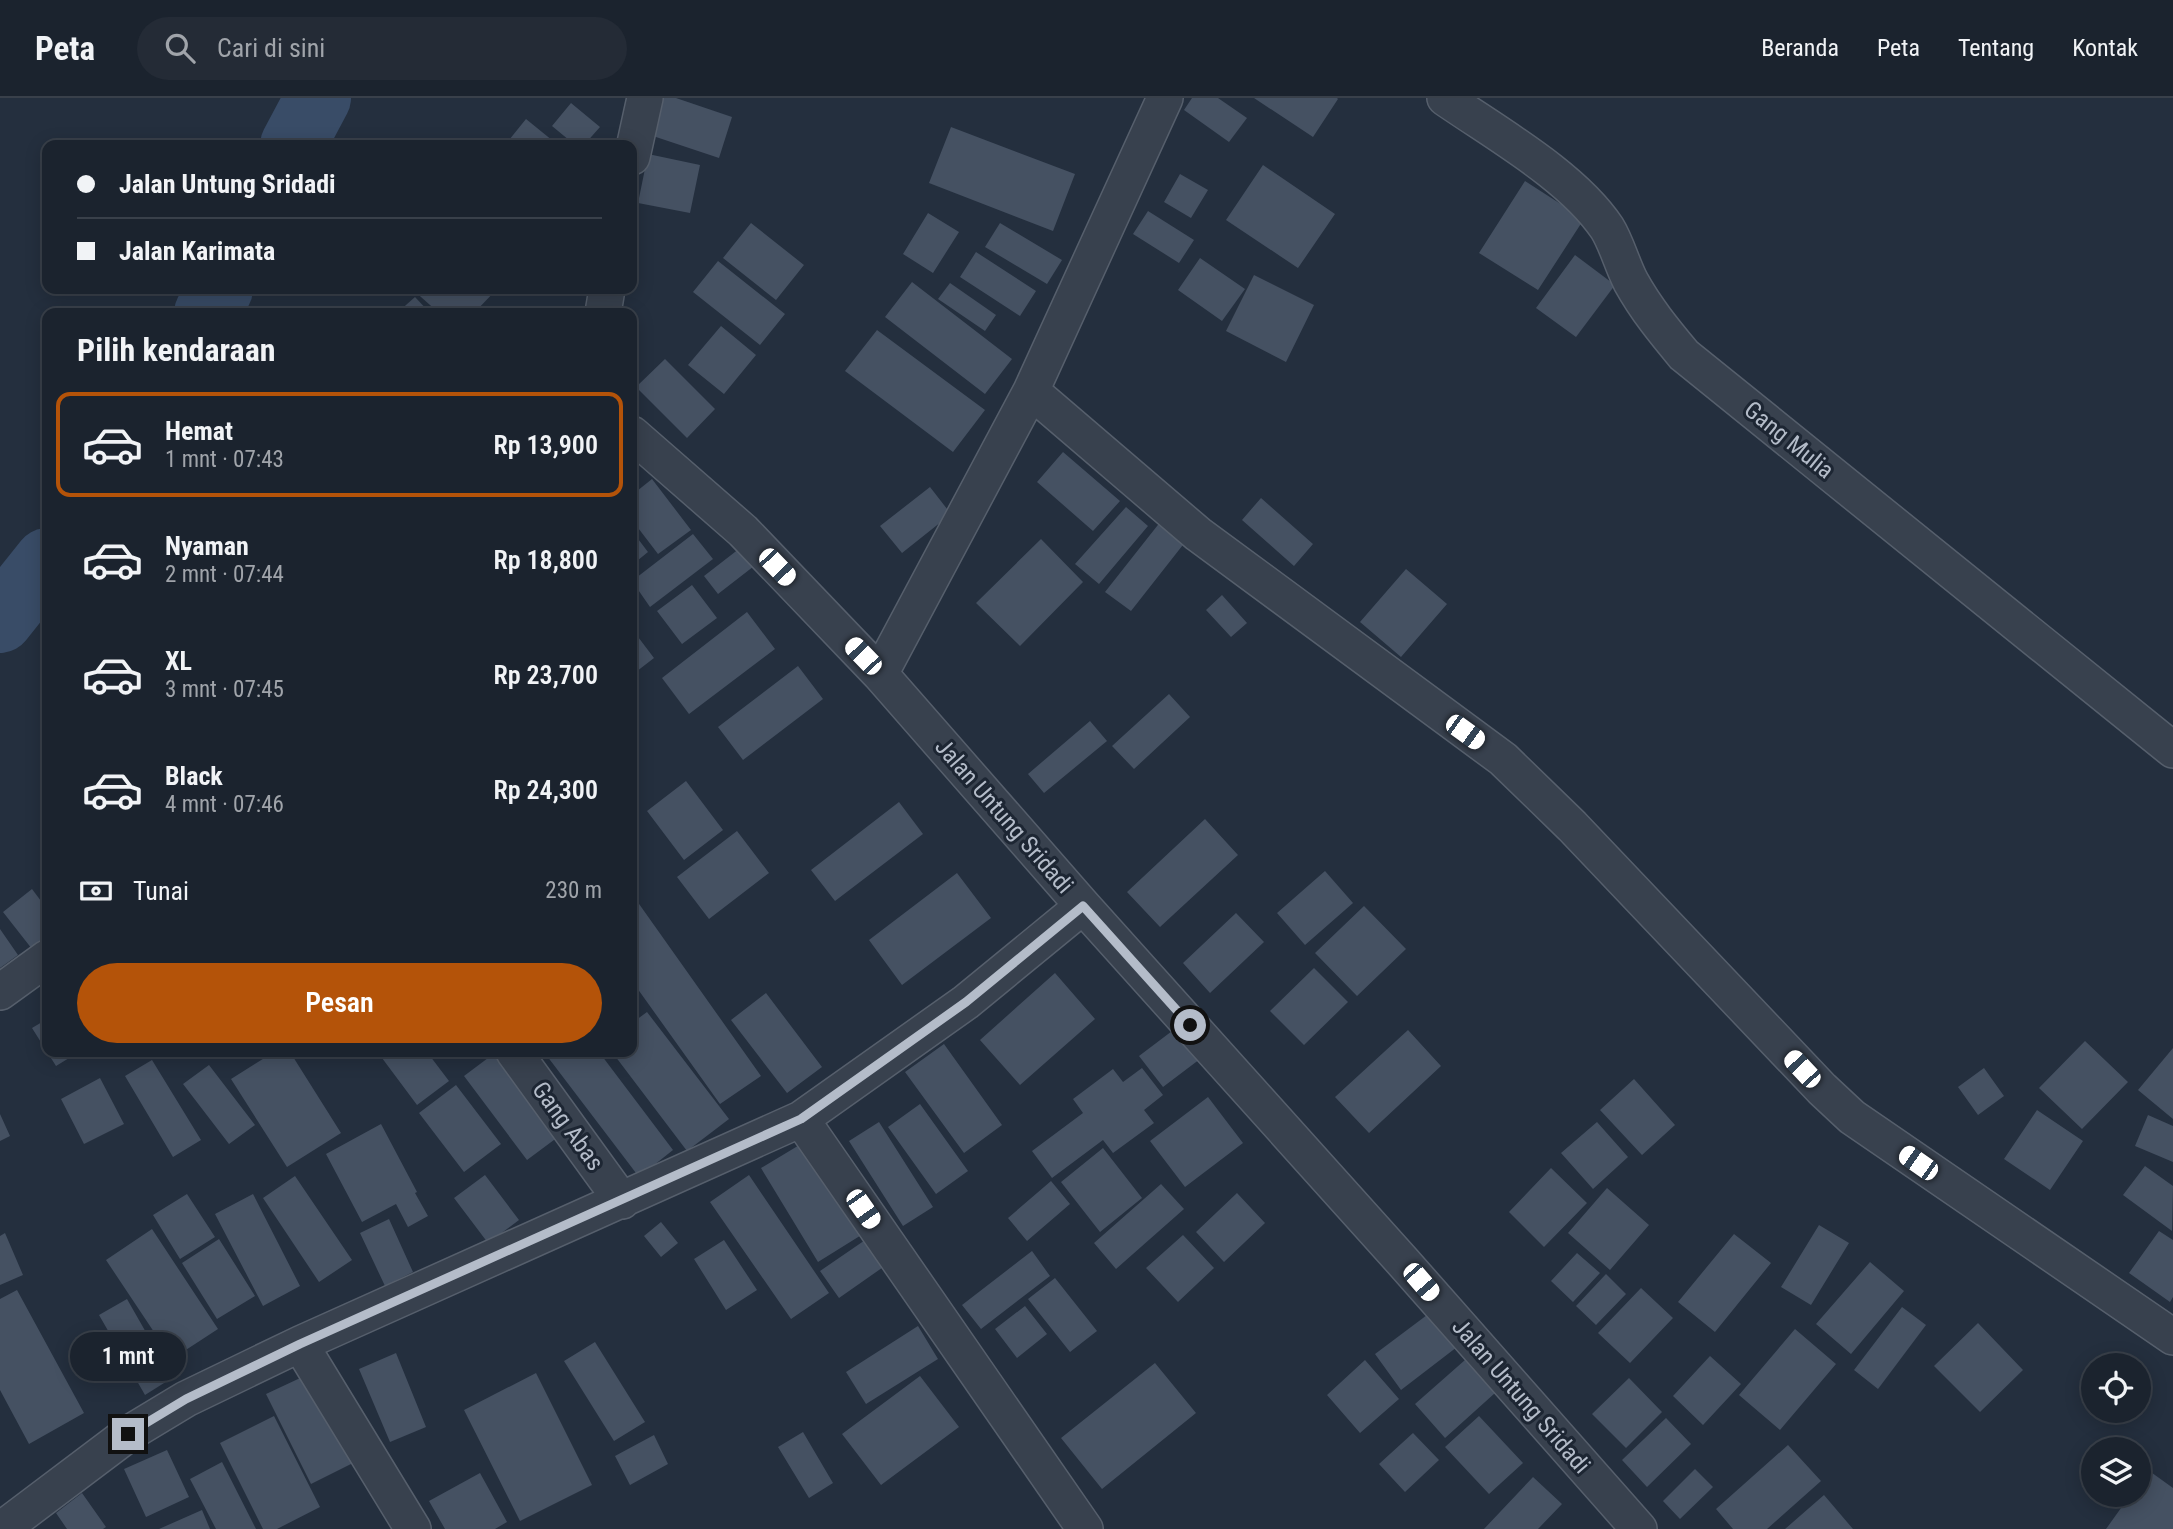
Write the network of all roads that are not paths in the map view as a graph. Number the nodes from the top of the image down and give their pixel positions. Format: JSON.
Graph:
{"nodes":[{"id":1,"x":645,"y":98,"type":"edge"},
{"id":2,"x":1165,"y":98,"type":"edge"},
{"id":3,"x":1445,"y":98,"type":"edge"},
{"id":4,"x":636,"y":140,"type":"edge"},
{"id":5,"x":1031,"y":391,"type":"junction"},
{"id":6,"x":637,"y":438,"type":"edge"},
{"id":7,"x":880,"y":674,"type":"junction"},
{"id":8,"x":2173,"y":750,"type":"edge"},
{"id":9,"x":1083,"y":906,"type":"junction"},
{"id":10,"x":42,"y":962,"type":"edge"},
{"id":11,"x":0,"y":992,"type":"edge"},
{"id":12,"x":518,"y":1057,"type":"edge"},
{"id":13,"x":801,"y":1119,"type":"junction"},
{"id":14,"x":622,"y":1201,"type":"junction"},
{"id":15,"x":2173,"y":1337,"type":"edge"},
{"id":16,"x":300,"y":1344,"type":"junction"},
{"id":17,"x":23,"y":1522,"type":"edge"},
{"id":18,"x":413,"y":1529,"type":"edge"},
{"id":19,"x":1085,"y":1529,"type":"edge"},
{"id":20,"x":1639,"y":1529,"type":"edge"}],
"edges":[{"from":1,"to":4,"type":"street"},
{"from":2,"to":5,"type":"street"},
{"from":3,"to":8,"type":"street","name":"Gang Mulia"},
{"from":5,"to":7,"type":"street"},
{"from":5,"to":15,"type":"street"},
{"from":6,"to":7,"type":"street","name":"Jalan Untung Sridadi"},
{"from":7,"to":9,"type":"street","name":"Jalan Untung Sridadi"},
{"from":9,"to":13,"type":"street"},
{"from":9,"to":20,"type":"street","name":"Jalan Untung Sridadi"},
{"from":10,"to":11,"type":"street"},
{"from":12,"to":14,"type":"street","name":"Gang Abas"},
{"from":13,"to":14,"type":"street"},
{"from":13,"to":19,"type":"street"},
{"from":14,"to":16,"type":"street"},
{"from":16,"to":17,"type":"street"},
{"from":16,"to":18,"type":"street"}]}
